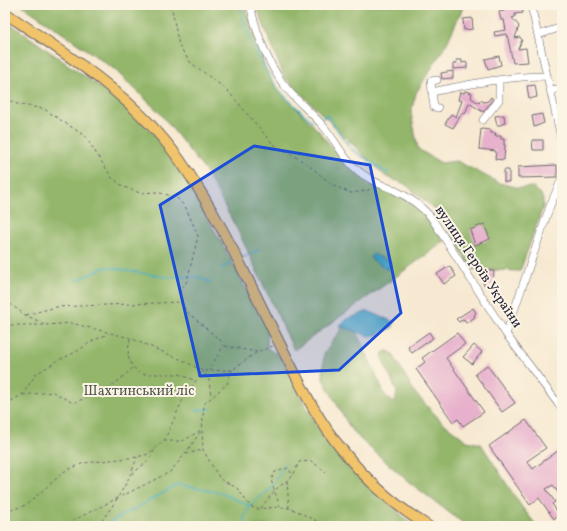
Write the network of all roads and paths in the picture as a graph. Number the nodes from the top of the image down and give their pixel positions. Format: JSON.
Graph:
{"nodes":[{"id":1,"x":170,"y":5,"type":"edge"},
{"id":2,"x":250,"y":5,"type":"edge"},
{"id":3,"x":531,"y":5,"type":"edge"},
{"id":4,"x":5,"y":13,"type":"edge"},
{"id":5,"x":562,"y":27,"type":"edge"},
{"id":6,"x":538,"y":34,"type":"junction"},
{"id":7,"x":547,"y":76,"type":"junction"},
{"id":8,"x":437,"y":80,"type":"dead end"},
{"id":9,"x":499,"y":80,"type":"junction"},
{"id":10,"x":562,"y":88,"type":"edge"},
{"id":11,"x":550,"y":90,"type":"junction"},
{"id":12,"x":432,"y":92,"type":"junction"},
{"id":13,"x":5,"y":98,"type":"edge"},
{"id":14,"x":438,"y":108,"type":"dead end"},
{"id":15,"x":483,"y":120,"type":"dead end"},
{"id":16,"x":562,"y":142,"type":"edge"},
{"id":17,"x":562,"y":178,"type":"edge"},
{"id":18,"x":377,"y":183,"type":"junction"},
{"id":19,"x":5,"y":300,"type":"edge"},
{"id":20,"x":181,"y":302,"type":"junction"},
{"id":21,"x":5,"y":305,"type":"edge"},
{"id":22,"x":12,"y":306,"type":"junction"},
{"id":23,"x":25,"y":315,"type":"junction"},
{"id":24,"x":5,"y":325,"type":"edge"},
{"id":25,"x":47,"y":325,"type":"junction"},
{"id":26,"x":108,"y":334,"type":"junction"},
{"id":27,"x":506,"y":334,"type":"junction"},
{"id":28,"x":130,"y":338,"type":"junction"},
{"id":29,"x":279,"y":344,"type":"junction"},
{"id":30,"x":224,"y":346,"type":"junction"},
{"id":31,"x":257,"y":352,"type":"junction"},
{"id":32,"x":133,"y":368,"type":"junction"},
{"id":33,"x":208,"y":370,"type":"junction"},
{"id":34,"x":232,"y":370,"type":"junction"},
{"id":35,"x":204,"y":371,"type":"junction"},
{"id":36,"x":196,"y":381,"type":"junction"},
{"id":37,"x":22,"y":395,"type":"junction"},
{"id":38,"x":211,"y":397,"type":"junction"},
{"id":39,"x":5,"y":401,"type":"edge"},
{"id":40,"x":562,"y":410,"type":"edge"},
{"id":41,"x":202,"y":430,"type":"junction"},
{"id":42,"x":164,"y":441,"type":"junction"},
{"id":43,"x":157,"y":447,"type":"junction"},
{"id":44,"x":203,"y":450,"type":"junction"},
{"id":45,"x":185,"y":454,"type":"junction"},
{"id":46,"x":137,"y":457,"type":"junction"},
{"id":47,"x":326,"y":472,"type":"dead end"},
{"id":48,"x":132,"y":474,"type":"junction"},
{"id":49,"x":293,"y":476,"type":"junction"},
{"id":50,"x":287,"y":481,"type":"junction"},
{"id":51,"x":275,"y":490,"type":"junction"},
{"id":52,"x":118,"y":499,"type":"junction"},
{"id":53,"x":280,"y":507,"type":"junction"},
{"id":54,"x":289,"y":508,"type":"junction"},
{"id":55,"x":261,"y":509,"type":"junction"},
{"id":56,"x":5,"y":512,"type":"edge"},
{"id":57,"x":62,"y":526,"type":"edge"},
{"id":58,"x":98,"y":526,"type":"edge"},
{"id":59,"x":326,"y":526,"type":"edge"},
{"id":60,"x":428,"y":526,"type":"edge"}],
"edges":[{"from":1,"to":18,"type":"path"},
{"from":2,"to":18,"type":"street","name":"вулиця Героїв України"},
{"from":3,"to":6,"type":"street"},
{"from":4,"to":29,"type":"highway"},
{"from":5,"to":6,"type":"street"},
{"from":6,"to":7,"type":"street"},
{"from":7,"to":9,"type":"street"},
{"from":7,"to":11,"type":"street"},
{"from":8,"to":12,"type":"street"},
{"from":9,"to":12,"type":"street"},
{"from":9,"to":15,"type":"street"},
{"from":10,"to":11,"type":"street"},
{"from":11,"to":16,"type":"street"},
{"from":12,"to":14,"type":"street"},
{"from":13,"to":20,"type":"path"},
{"from":17,"to":27,"type":"street"},
{"from":18,"to":27,"type":"street","name":"вулиця Героїв України"},
{"from":19,"to":22,"type":"path"},
{"from":20,"to":23,"type":"path"},
{"from":20,"to":30,"type":"path"},
{"from":21,"to":22,"type":"path"},
{"from":22,"to":23,"type":"path"},
{"from":23,"to":25,"type":"path"},
{"from":24,"to":25,"type":"path"},
{"from":25,"to":26,"type":"path"},
{"from":26,"to":28,"type":"path"},
{"from":26,"to":37,"type":"path"},
{"from":27,"to":40,"type":"street","name":"вулиця Героїв України"},
{"from":28,"to":32,"type":"path"},
{"from":28,"to":35,"type":"path"},
{"from":29,"to":31,"type":"path"},
{"from":29,"to":60,"type":"highway"},
{"from":30,"to":31,"type":"path"},
{"from":30,"to":33,"type":"path"},
{"from":31,"to":34,"type":"path"},
{"from":32,"to":36,"type":"path"},
{"from":32,"to":37,"type":"path"},
{"from":33,"to":34,"type":"path"},
{"from":33,"to":35,"type":"path"},
{"from":34,"to":38,"type":"path"},
{"from":35,"to":36,"type":"path"},
{"from":35,"to":38,"type":"path"},
{"from":36,"to":42,"type":"path"},
{"from":37,"to":39,"type":"path"},
{"from":38,"to":41,"type":"path"},
{"from":41,"to":42,"type":"path"},
{"from":41,"to":44,"type":"path"},
{"from":41,"to":45,"type":"path"},
{"from":42,"to":43,"type":"path"},
{"from":43,"to":46,"type":"path"},
{"from":43,"to":48,"type":"path"},
{"from":44,"to":45,"type":"path"},
{"from":44,"to":55,"type":"path"},
{"from":45,"to":52,"type":"path"},
{"from":46,"to":48,"type":"path"},
{"from":46,"to":56,"type":"path"},
{"from":47,"to":49,"type":"path"},
{"from":48,"to":52,"type":"path"},
{"from":49,"to":50,"type":"path"},
{"from":49,"to":51,"type":"path"},
{"from":50,"to":51,"type":"path"},
{"from":50,"to":54,"type":"path"},
{"from":51,"to":53,"type":"path"},
{"from":51,"to":55,"type":"path"},
{"from":52,"to":57,"type":"path"},
{"from":52,"to":58,"type":"path"},
{"from":53,"to":54,"type":"path"},
{"from":53,"to":55,"type":"path"},
{"from":54,"to":59,"type":"path"}]}
